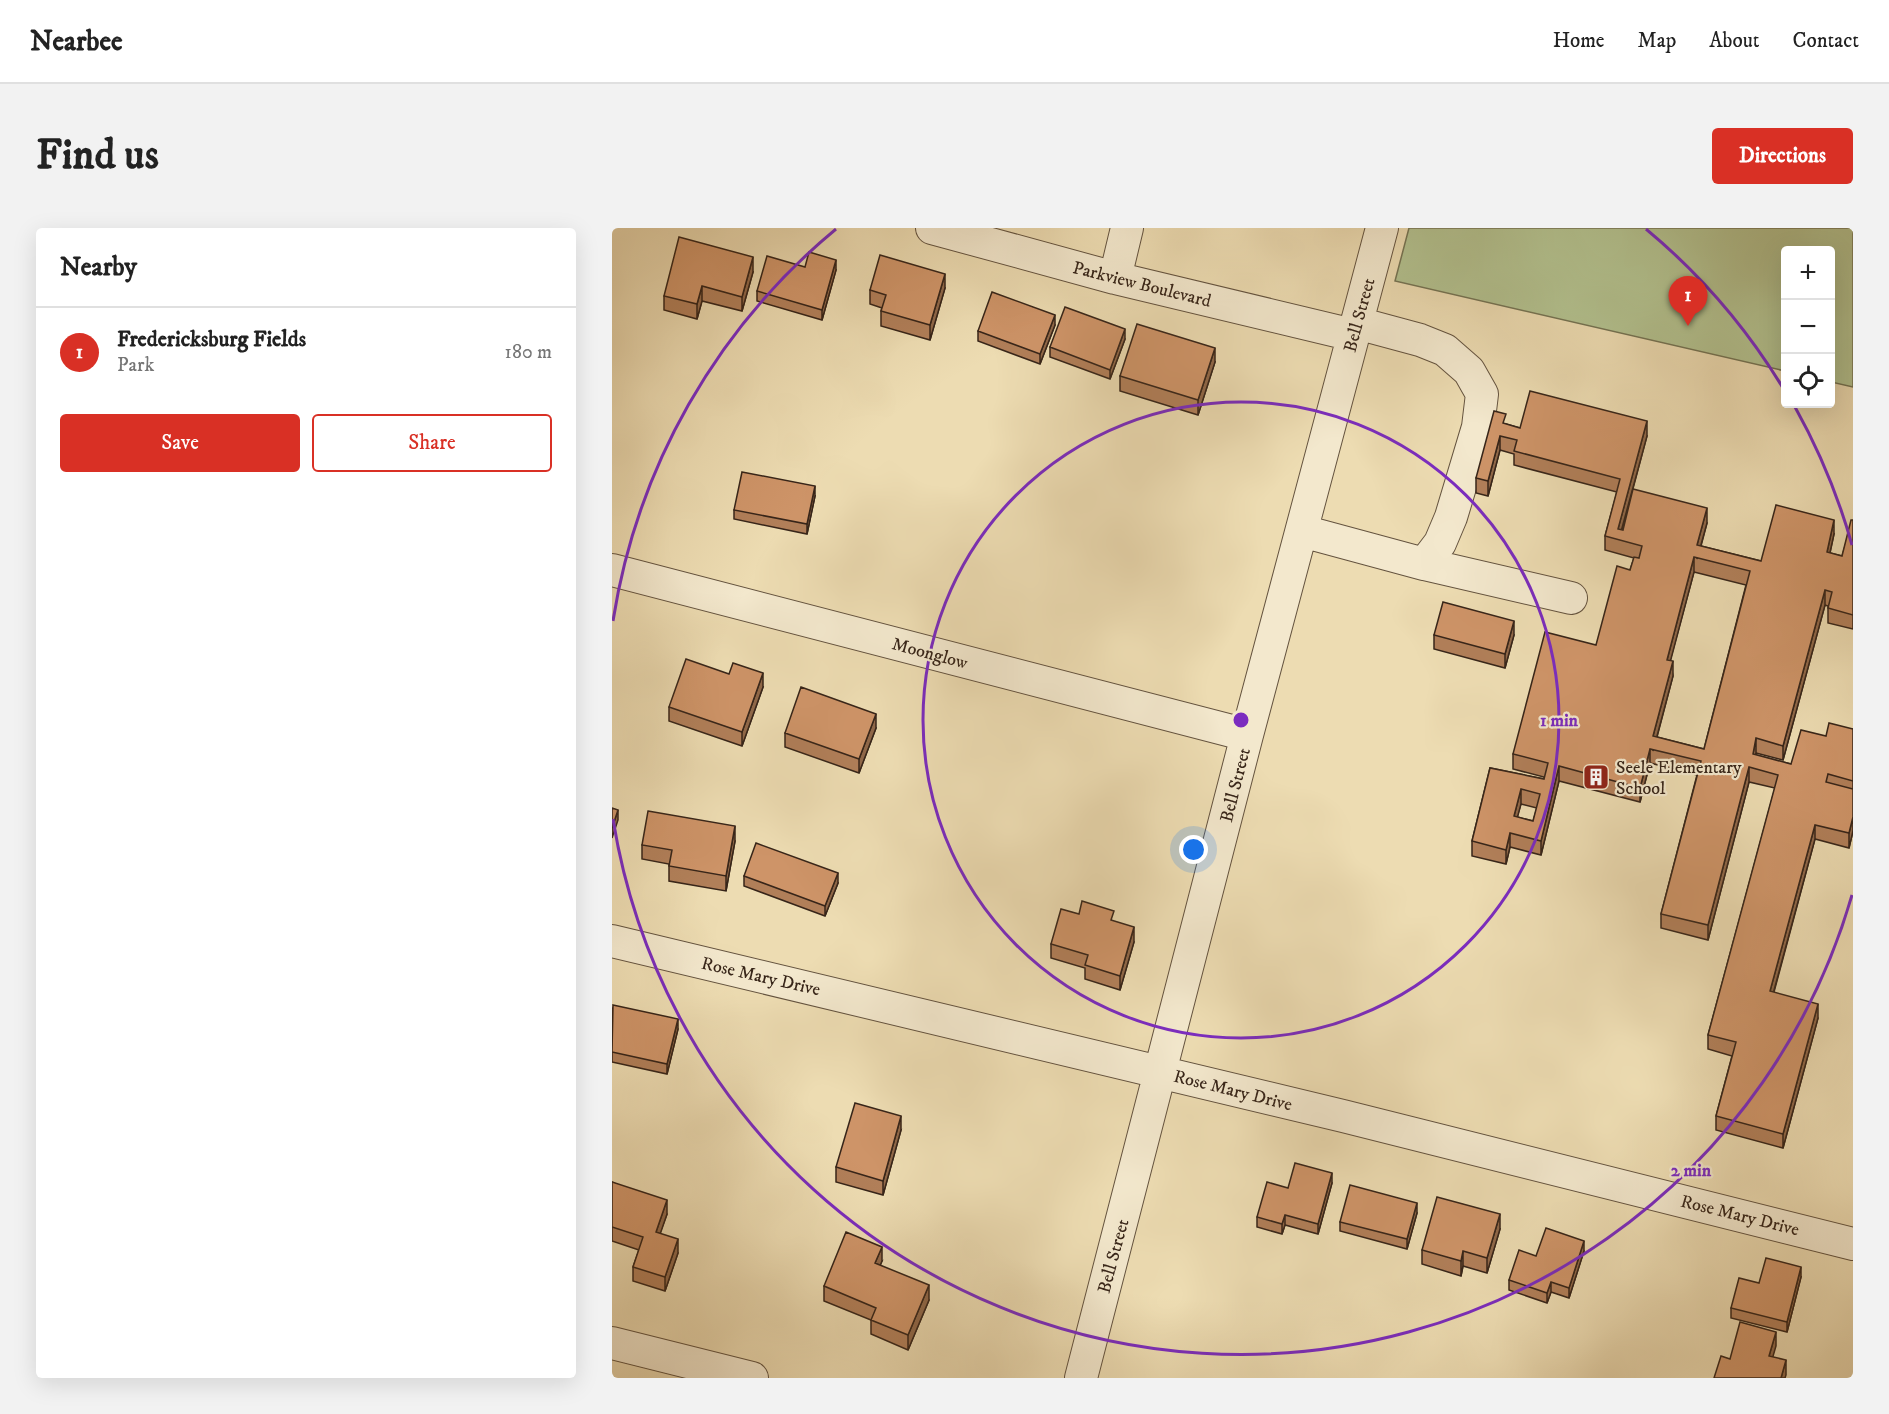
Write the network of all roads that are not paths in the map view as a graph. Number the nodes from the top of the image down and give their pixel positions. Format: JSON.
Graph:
{"nodes":[{"id":1,"x":932,"y":228,"type":"edge"},
{"id":2,"x":1127,"y":228,"type":"edge"},
{"id":3,"x":1382,"y":228,"type":"edge"},
{"id":4,"x":1115,"y":278,"type":"junction"},
{"id":5,"x":1355,"y":329,"type":"junction"},
{"id":6,"x":1302,"y":531,"type":"junction"},
{"id":7,"x":1424,"y":564,"type":"junction"},
{"id":8,"x":612,"y":570,"type":"edge"},
{"id":9,"x":1571,"y":598,"type":"dead end"},
{"id":10,"x":1248,"y":735,"type":"junction"},
{"id":11,"x":612,"y":941,"type":"edge"},
{"id":12,"x":1161,"y":1072,"type":"junction"},
{"id":13,"x":1853,"y":1244,"type":"edge"},
{"id":14,"x":612,"y":1343,"type":"edge"},
{"id":15,"x":752,"y":1378,"type":"edge"},
{"id":16,"x":1081,"y":1378,"type":"edge"}],
"edges":[{"from":1,"to":4,"type":"street","name":"Parkview Boulevard"},
{"from":2,"to":4,"type":"street"},
{"from":3,"to":5,"type":"street","name":"Bell Street"},
{"from":4,"to":5,"type":"street","name":"Parkview Boulevard"},
{"from":5,"to":6,"type":"street","name":"Bell Street"},
{"from":5,"to":7,"type":"street","name":"Parkview Boulevard"},
{"from":6,"to":7,"type":"street"},
{"from":6,"to":10,"type":"street","name":"Bell Street"},
{"from":7,"to":9,"type":"street"},
{"from":8,"to":10,"type":"street","name":"Moonglow"},
{"from":10,"to":12,"type":"street","name":"Bell Street"},
{"from":11,"to":12,"type":"street","name":"Rose Mary Drive"},
{"from":12,"to":13,"type":"street","name":"Rose Mary Drive"},
{"from":12,"to":16,"type":"street","name":"Bell Street"},
{"from":14,"to":15,"type":"street"}]}
